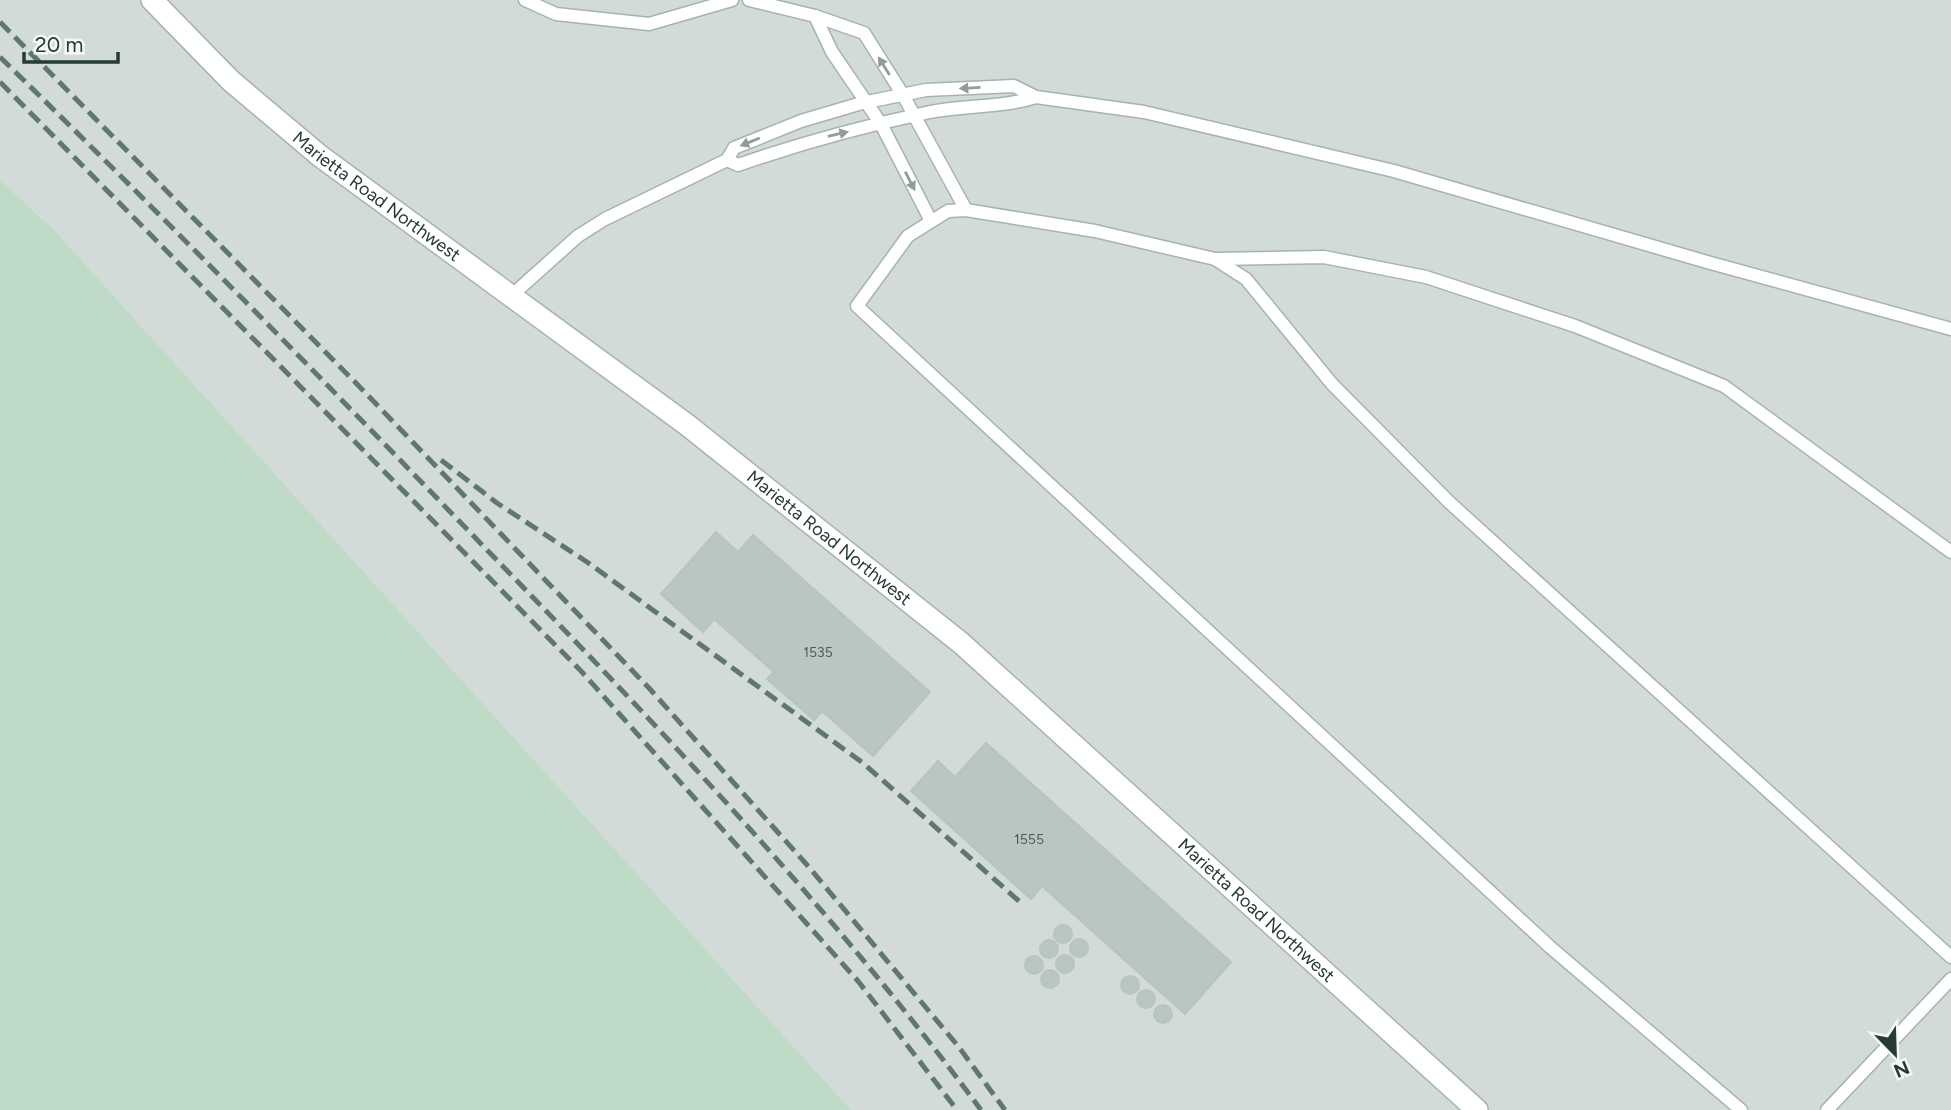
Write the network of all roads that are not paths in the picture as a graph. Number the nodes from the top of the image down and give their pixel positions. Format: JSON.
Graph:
{"nodes":[{"id":1,"x":152,"y":0,"type":"edge"},
{"id":2,"x":525,"y":0,"type":"edge"},
{"id":3,"x":732,"y":0,"type":"edge"},
{"id":4,"x":749,"y":0,"type":"edge"},
{"id":5,"x":815,"y":16,"type":"junction"},
{"id":6,"x":902,"y":95,"type":"junction"},
{"id":7,"x":1036,"y":97,"type":"junction"},
{"id":8,"x":868,"y":102,"type":"junction"},
{"id":9,"x":912,"y":116,"type":"junction"},
{"id":10,"x":881,"y":124,"type":"junction"},
{"id":11,"x":727,"y":160,"type":"junction"},
{"id":12,"x":966,"y":210,"type":"junction"},
{"id":13,"x":931,"y":222,"type":"junction"},
{"id":14,"x":1215,"y":259,"type":"junction"},
{"id":15,"x":512,"y":296,"type":"junction"},
{"id":16,"x":1951,"y":329,"type":"edge"},
{"id":17,"x":1948,"y":547,"type":"edge"},
{"id":18,"x":1951,"y":957,"type":"edge"},
{"id":19,"x":1951,"y":979,"type":"edge"},
{"id":20,"x":1477,"y":1110,"type":"edge"},
{"id":21,"x":1741,"y":1110,"type":"edge"},
{"id":22,"x":1827,"y":1110,"type":"edge"}],
"edges":[{"from":1,"to":15,"type":"street","name":"Marietta Road Northwest"},
{"from":2,"to":3,"type":"lane"},
{"from":4,"to":5,"type":"lane"},
{"from":6,"to":5,"type":"lane","one_way":true},
{"from":5,"to":8,"type":"lane"},
{"from":7,"to":6,"type":"lane","one_way":true},
{"from":6,"to":8,"type":"lane"},
{"from":6,"to":9,"type":"lane"},
{"from":7,"to":9,"type":"lane"},
{"from":7,"to":16,"type":"lane"},
{"from":8,"to":10,"type":"lane"},
{"from":8,"to":11,"type":"lane","one_way":true},
{"from":9,"to":10,"type":"lane"},
{"from":9,"to":12,"type":"lane"},
{"from":11,"to":10,"type":"lane","one_way":true},
{"from":10,"to":13,"type":"lane","one_way":true},
{"from":11,"to":15,"type":"lane"},
{"from":12,"to":13,"type":"lane"},
{"from":12,"to":14,"type":"lane"},
{"from":13,"to":21,"type":"lane"},
{"from":14,"to":17,"type":"lane"},
{"from":14,"to":18,"type":"lane"},
{"from":15,"to":20,"type":"street","name":"Marietta Road Northwest"},
{"from":19,"to":22,"type":"lane"}]}
